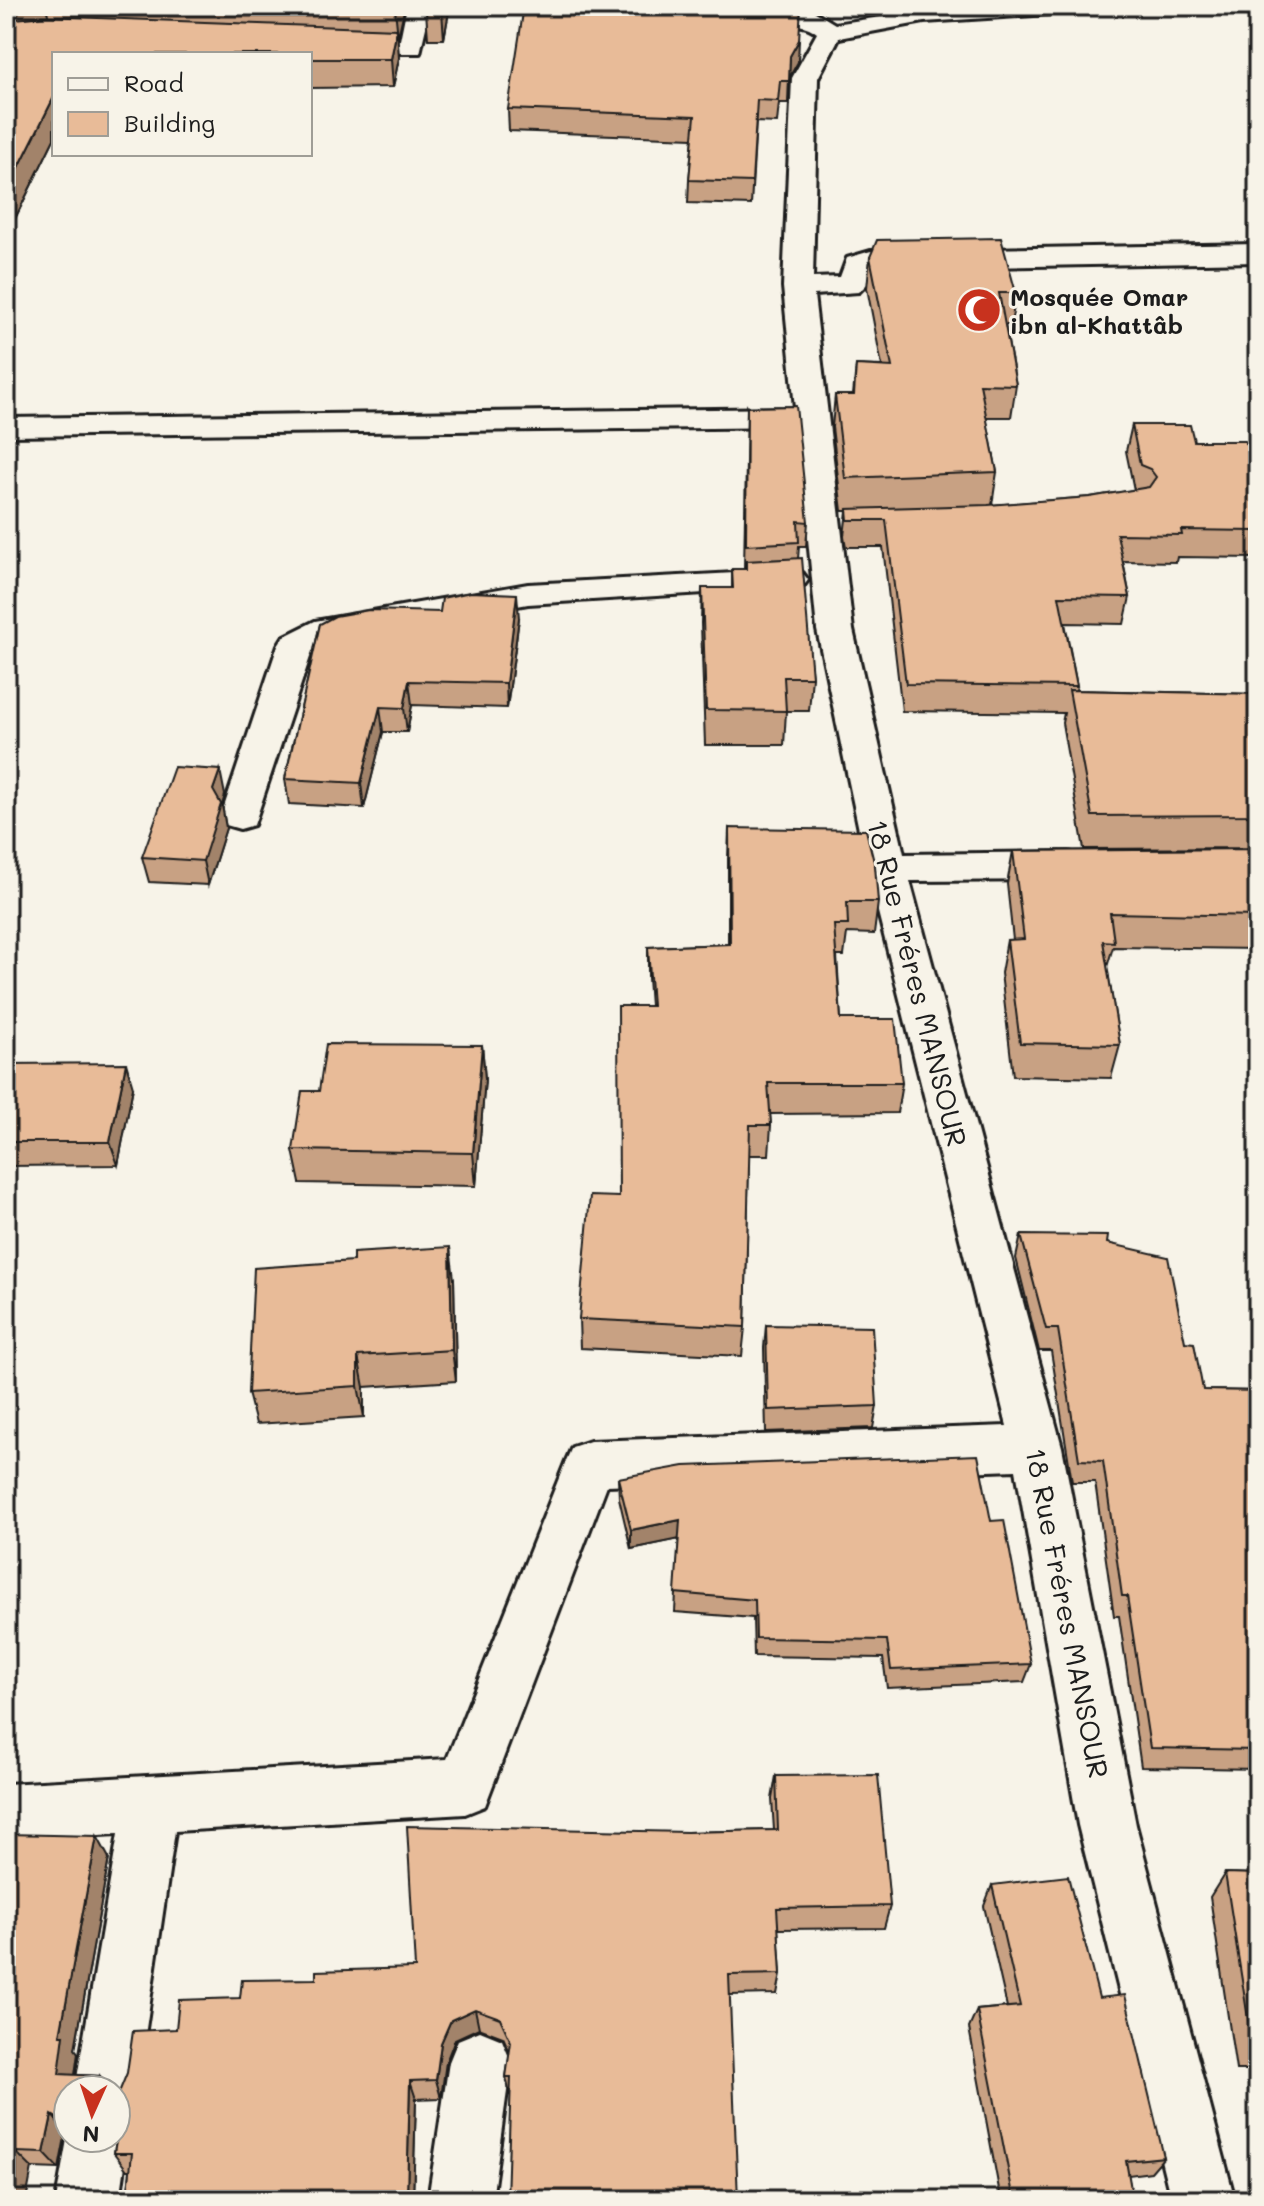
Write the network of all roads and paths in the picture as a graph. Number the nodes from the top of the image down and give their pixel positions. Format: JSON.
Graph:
{"nodes":[{"id":1,"x":419,"y":6,"type":"edge"},
{"id":2,"x":1065,"y":6,"type":"edge"},
{"id":3,"x":705,"y":15,"type":"edge"},
{"id":4,"x":830,"y":32,"type":"junction"},
{"id":5,"x":317,"y":45,"type":"edge"},
{"id":6,"x":1258,"y":253,"type":"edge"},
{"id":7,"x":798,"y":287,"type":"junction"},
{"id":8,"x":812,"y":417,"type":"junction"},
{"id":9,"x":6,"y":427,"type":"edge"},
{"id":10,"x":829,"y":578,"type":"junction"},
{"id":11,"x":240,"y":816,"type":"dead end"},
{"id":12,"x":1103,"y":866,"type":"edge"},
{"id":13,"x":887,"y":868,"type":"junction"},
{"id":14,"x":1037,"y":1447,"type":"junction"},
{"id":15,"x":151,"y":1804,"type":"junction"},
{"id":16,"x":6,"y":1812,"type":"edge"},
{"id":17,"x":480,"y":2062,"type":"dead end"},
{"id":18,"x":109,"y":2074,"type":"edge"},
{"id":19,"x":95,"y":2154,"type":"edge"},
{"id":20,"x":88,"y":2200,"type":"edge"},
{"id":21,"x":460,"y":2200,"type":"edge"},
{"id":22,"x":1203,"y":2200,"type":"edge"}],
"edges":[{"from":1,"to":5,"type":"street"},
{"from":2,"to":4,"type":"street"},
{"from":3,"to":4,"type":"street"},
{"from":4,"to":7,"type":"street","name":"18 Rue Fréres MANSOUR"},
{"from":6,"to":7,"type":"street"},
{"from":7,"to":8,"type":"street","name":"18 Rue Fréres MANSOUR"},
{"from":8,"to":9,"type":"street"},
{"from":8,"to":10,"type":"street","name":"18 Rue Fréres MANSOUR"},
{"from":10,"to":11,"type":"street"},
{"from":10,"to":13,"type":"street","name":"18 Rue Fréres MANSOUR"},
{"from":12,"to":13,"type":"street"},
{"from":13,"to":14,"type":"street","name":"18 Rue Fréres MANSOUR"},
{"from":14,"to":15,"type":"street"},
{"from":14,"to":22,"type":"street","name":"18 Rue Fréres MANSOUR"},
{"from":15,"to":16,"type":"street"},
{"from":15,"to":18,"type":"street"},
{"from":17,"to":21,"type":"street"},
{"from":19,"to":20,"type":"street"}]}
